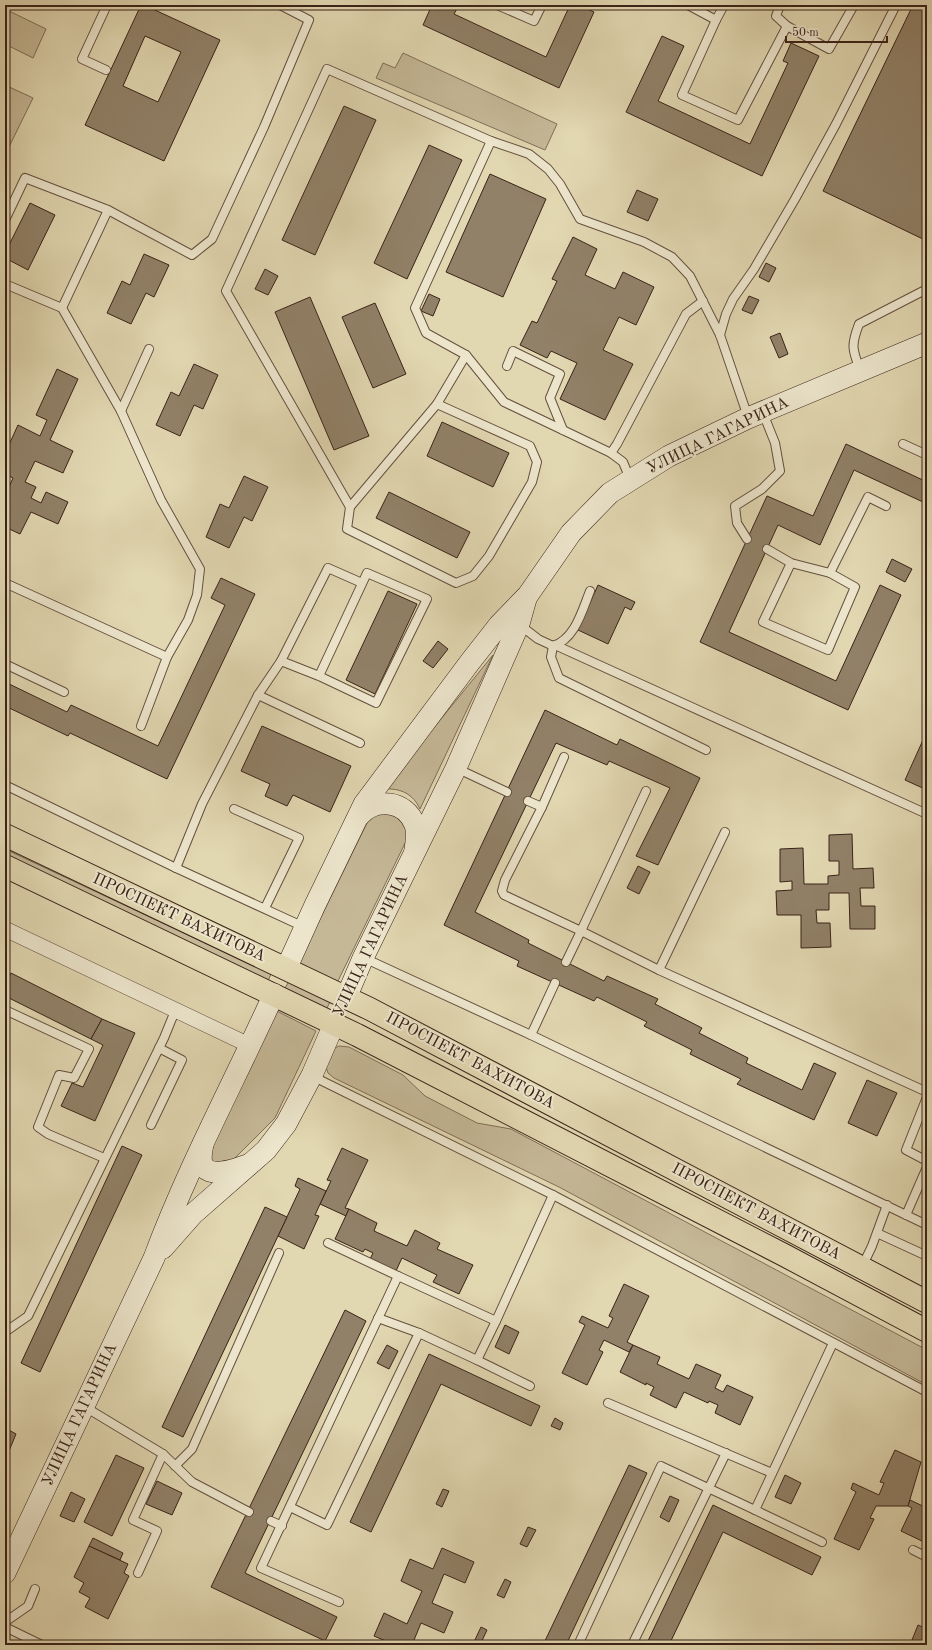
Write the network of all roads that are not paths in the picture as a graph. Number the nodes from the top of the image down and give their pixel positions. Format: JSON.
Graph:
{"nodes":[{"id":1,"x":107,"y":5,"type":"edge"},
{"id":2,"x":280,"y":5,"type":"edge"},
{"id":3,"x":497,"y":5,"type":"edge"},
{"id":4,"x":542,"y":5,"type":"edge"},
{"id":5,"x":688,"y":5,"type":"edge"},
{"id":6,"x":724,"y":5,"type":"edge"},
{"id":7,"x":780,"y":5,"type":"edge"},
{"id":8,"x":854,"y":5,"type":"edge"},
{"id":9,"x":896,"y":5,"type":"edge"},
{"id":10,"x":716,"y":20,"type":"junction"},
{"id":11,"x":786,"y":26,"type":"junction"},
{"id":12,"x":106,"y":70,"type":"dead end"},
{"id":13,"x":491,"y":141,"type":"junction"},
{"id":14,"x":108,"y":210,"type":"junction"},
{"id":15,"x":5,"y":220,"type":"edge"},
{"id":16,"x":5,"y":284,"type":"edge"},
{"id":17,"x":927,"y":289,"type":"edge"},
{"id":18,"x":703,"y":301,"type":"junction"},
{"id":19,"x":62,"y":308,"type":"junction"},
{"id":20,"x":720,"y":335,"type":"junction"},
{"id":21,"x":927,"y":343,"type":"edge"},
{"id":22,"x":149,"y":349,"type":"dead end"},
{"id":23,"x":466,"y":355,"type":"junction"},
{"id":24,"x":507,"y":366,"type":"dead end"},
{"id":25,"x":861,"y":371,"type":"junction"},
{"id":26,"x":437,"y":404,"type":"junction"},
{"id":27,"x":121,"y":411,"type":"junction"},
{"id":28,"x":756,"y":415,"type":"junction"},
{"id":29,"x":563,"y":430,"type":"junction"},
{"id":30,"x":903,"y":444,"type":"dead end"},
{"id":31,"x":611,"y":453,"type":"junction"},
{"id":32,"x":927,"y":455,"type":"edge"},
{"id":33,"x":630,"y":480,"type":"junction"},
{"id":34,"x":886,"y":506,"type":"dead end"},
{"id":35,"x":350,"y":507,"type":"junction"},
{"id":36,"x":747,"y":540,"type":"dead end"},
{"id":37,"x":767,"y":549,"type":"dead end"},
{"id":38,"x":791,"y":563,"type":"junction"},
{"id":39,"x":830,"y":573,"type":"junction"},
{"id":40,"x":5,"y":583,"type":"edge"},
{"id":41,"x":362,"y":583,"type":"junction"},
{"id":42,"x":590,"y":592,"type":"dead end"},
{"id":43,"x":528,"y":595,"type":"junction"},
{"id":44,"x":519,"y":624,"type":"junction"},
{"id":45,"x":554,"y":646,"type":"junction"},
{"id":46,"x":167,"y":657,"type":"junction"},
{"id":47,"x":281,"y":661,"type":"junction"},
{"id":48,"x":5,"y":664,"type":"edge"},
{"id":49,"x":319,"y":676,"type":"junction"},
{"id":50,"x":64,"y":692,"type":"dead end"},
{"id":51,"x":258,"y":695,"type":"junction"},
{"id":52,"x":141,"y":726,"type":"dead end"},
{"id":53,"x":360,"y":743,"type":"dead end"},
{"id":54,"x":706,"y":750,"type":"dead end"},
{"id":55,"x":564,"y":757,"type":"dead end"},
{"id":56,"x":456,"y":768,"type":"junction"},
{"id":57,"x":5,"y":785,"type":"edge"},
{"id":58,"x":646,"y":790,"type":"dead end"},
{"id":59,"x":507,"y":792,"type":"dead end"},
{"id":60,"x":528,"y":801,"type":"dead end"},
{"id":61,"x":542,"y":807,"type":"junction"},
{"id":62,"x":234,"y":809,"type":"dead end"},
{"id":63,"x":927,"y":814,"type":"edge"},
{"id":64,"x":353,"y":825,"type":"junction"},
{"id":65,"x":725,"y":832,"type":"dead end"},
{"id":66,"x":5,"y":835,"type":"edge"},
{"id":67,"x":415,"y":853,"type":"junction"},
{"id":68,"x":5,"y":866,"type":"edge"},
{"id":69,"x":176,"y":868,"type":"junction"},
{"id":70,"x":265,"y":908,"type":"junction"},
{"id":71,"x":304,"y":927,"type":"junction"},
{"id":72,"x":5,"y":929,"type":"edge"},
{"id":73,"x":581,"y":931,"type":"junction"},
{"id":74,"x":363,"y":958,"type":"junction"},
{"id":75,"x":566,"y":962,"type":"dead end"},
{"id":76,"x":286,"y":969,"type":"junction"},
{"id":77,"x":659,"y":970,"type":"junction"},
{"id":78,"x":555,"y":984,"type":"dead end"},
{"id":79,"x":274,"y":994,"type":"junction"},
{"id":80,"x":346,"y":998,"type":"junction"},
{"id":81,"x":5,"y":1010,"type":"edge"},
{"id":82,"x":175,"y":1011,"type":"junction"},
{"id":83,"x":334,"y":1024,"type":"junction"},
{"id":84,"x":531,"y":1035,"type":"junction"},
{"id":85,"x":251,"y":1046,"type":"junction"},
{"id":86,"x":159,"y":1048,"type":"junction"},
{"id":87,"x":312,"y":1075,"type":"junction"},
{"id":88,"x":927,"y":1092,"type":"edge"},
{"id":89,"x":927,"y":1097,"type":"edge"},
{"id":90,"x":150,"y":1125,"type":"dead end"},
{"id":91,"x":203,"y":1144,"type":"junction"},
{"id":92,"x":104,"y":1158,"type":"junction"},
{"id":93,"x":927,"y":1161,"type":"edge"},
{"id":94,"x":251,"y":1163,"type":"junction"},
{"id":95,"x":927,"y":1167,"type":"edge"},
{"id":96,"x":553,"y":1195,"type":"junction"},
{"id":97,"x":887,"y":1205,"type":"junction"},
{"id":98,"x":906,"y":1215,"type":"junction"},
{"id":99,"x":927,"y":1225,"type":"edge"},
{"id":100,"x":877,"y":1233,"type":"junction"},
{"id":101,"x":328,"y":1243,"type":"dead end"},
{"id":102,"x":279,"y":1253,"type":"dead end"},
{"id":103,"x":927,"y":1256,"type":"edge"},
{"id":104,"x":154,"y":1258,"type":"junction"},
{"id":105,"x":862,"y":1268,"type":"junction"},
{"id":106,"x":398,"y":1276,"type":"junction"},
{"id":107,"x":927,"y":1302,"type":"edge"},
{"id":108,"x":378,"y":1318,"type":"junction"},
{"id":109,"x":496,"y":1321,"type":"junction"},
{"id":110,"x":927,"y":1331,"type":"edge"},
{"id":111,"x":5,"y":1332,"type":"edge"},
{"id":112,"x":419,"y":1333,"type":"junction"},
{"id":113,"x":832,"y":1343,"type":"junction"},
{"id":114,"x":477,"y":1360,"type":"junction"},
{"id":115,"x":530,"y":1386,"type":"dead end"},
{"id":116,"x":927,"y":1392,"type":"edge"},
{"id":117,"x":608,"y":1403,"type":"dead end"},
{"id":118,"x":84,"y":1406,"type":"junction"},
{"id":119,"x":726,"y":1453,"type":"junction"},
{"id":120,"x":163,"y":1454,"type":"junction"},
{"id":121,"x":175,"y":1466,"type":"junction"},
{"id":122,"x":772,"y":1473,"type":"junction"},
{"id":123,"x":709,"y":1488,"type":"junction"},
{"id":124,"x":290,"y":1507,"type":"junction"},
{"id":125,"x":755,"y":1510,"type":"junction"},
{"id":126,"x":249,"y":1512,"type":"dead end"},
{"id":127,"x":271,"y":1521,"type":"dead end"},
{"id":128,"x":282,"y":1526,"type":"junction"},
{"id":129,"x":822,"y":1542,"type":"dead end"},
{"id":130,"x":913,"y":1550,"type":"dead end"},
{"id":131,"x":927,"y":1557,"type":"edge"},
{"id":132,"x":5,"y":1573,"type":"edge"},
{"id":133,"x":138,"y":1573,"type":"dead end"},
{"id":134,"x":35,"y":1589,"type":"dead end"},
{"id":135,"x":340,"y":1602,"type":"dead end"},
{"id":136,"x":5,"y":1622,"type":"edge"},
{"id":137,"x":5,"y":1627,"type":"edge"},
{"id":138,"x":42,"y":1645,"type":"edge"},
{"id":139,"x":578,"y":1645,"type":"edge"},
{"id":140,"x":632,"y":1645,"type":"edge"}],
"edges":[{"from":1,"to":12,"type":"lane"},
{"from":2,"to":14,"type":"lane"},
{"from":3,"to":4,"type":"lane"},
{"from":5,"to":10,"type":"lane"},
{"from":6,"to":10,"type":"lane"},
{"from":7,"to":11,"type":"lane"},
{"from":8,"to":11,"type":"lane"},
{"from":9,"to":20,"type":"lane"},
{"from":10,"to":11,"type":"lane"},
{"from":13,"to":18,"type":"lane"},
{"from":13,"to":23,"type":"lane"},
{"from":13,"to":35,"type":"lane"},
{"from":14,"to":15,"type":"lane"},
{"from":14,"to":19,"type":"lane"},
{"from":16,"to":19,"type":"lane"},
{"from":17,"to":25,"type":"lane"},
{"from":18,"to":20,"type":"lane"},
{"from":18,"to":31,"type":"lane"},
{"from":19,"to":27,"type":"lane"},
{"from":20,"to":28,"type":"lane"},
{"from":21,"to":25,"type":"main road","name":"УЛИЦА ГАГАРИНА"},
{"from":22,"to":27,"type":"lane"},
{"from":23,"to":26,"type":"lane"},
{"from":23,"to":29,"type":"lane"},
{"from":24,"to":29,"type":"lane"},
{"from":25,"to":28,"type":"main road","name":"УЛИЦА ГАГАРИНА"},
{"from":26,"to":35,"type":"lane"},
{"from":26,"to":35,"type":"lane"},
{"from":27,"to":46,"type":"lane"},
{"from":28,"to":33,"type":"main road","name":"УЛИЦА ГАГАРИНА"},
{"from":28,"to":36,"type":"lane"},
{"from":29,"to":31,"type":"lane"},
{"from":30,"to":32,"type":"lane"},
{"from":31,"to":33,"type":"lane"},
{"from":33,"to":43,"type":"main road","name":"УЛИЦА ГАГАРИНА"},
{"from":34,"to":39,"type":"lane"},
{"from":37,"to":38,"type":"lane"},
{"from":38,"to":39,"type":"lane"},
{"from":38,"to":39,"type":"lane"},
{"from":40,"to":46,"type":"lane"},
{"from":41,"to":47,"type":"lane"},
{"from":41,"to":49,"type":"lane"},
{"from":41,"to":49,"type":"lane"},
{"from":42,"to":45,"type":"lane"},
{"from":43,"to":44,"type":"main road","name":"УЛИЦА ГАГАРИНА"},
{"from":43,"to":64,"type":"main road","name":"УЛИЦА ГАГАРИНА"},
{"from":44,"to":45,"type":"lane"},
{"from":44,"to":56,"type":"main road","name":"УЛИЦА ГАГАРИНА"},
{"from":45,"to":54,"type":"lane"},
{"from":45,"to":63,"type":"lane"},
{"from":46,"to":52,"type":"lane"},
{"from":47,"to":49,"type":"lane"},
{"from":47,"to":51,"type":"lane"},
{"from":48,"to":50,"type":"lane"},
{"from":51,"to":53,"type":"lane"},
{"from":51,"to":69,"type":"lane"},
{"from":55,"to":61,"type":"lane"},
{"from":56,"to":59,"type":"lane"},
{"from":56,"to":67,"type":"main road","name":"УЛИЦА ГАГАРИНА"},
{"from":57,"to":69,"type":"lane"},
{"from":58,"to":73,"type":"lane"},
{"from":60,"to":61,"type":"lane"},
{"from":61,"to":73,"type":"lane"},
{"from":62,"to":70,"type":"lane"},
{"from":64,"to":67,"type":"main road"},
{"from":64,"to":71,"type":"main road","name":"УЛИЦА ГАГАРИНА"},
{"from":65,"to":77,"type":"lane"},
{"from":66,"to":76,"type":"main road","name":"ПРОСПЕКТ ВАХИТОВА"},
{"from":67,"to":74,"type":"main road","name":"УЛИЦА ГАГАРИНА"},
{"from":68,"to":79,"type":"main road","name":"ПРОСПЕКТ ВАХИТОВА"},
{"from":69,"to":70,"type":"lane"},
{"from":70,"to":71,"type":"lane"},
{"from":71,"to":76,"type":"main road","name":"УЛИЦА ГАГАРИНА"},
{"from":72,"to":82,"type":"street"},
{"from":73,"to":75,"type":"lane"},
{"from":73,"to":77,"type":"lane"},
{"from":74,"to":80,"type":"main road","name":"УЛИЦА ГАГАРИНА"},
{"from":74,"to":84,"type":"lane"},
{"from":76,"to":79,"type":"main road","name":"УЛИЦА ГАГАРИНА"},
{"from":76,"to":80,"type":"main road","name":"ПРОСПЕКТ ВАХИТОВА"},
{"from":77,"to":88,"type":"lane"},
{"from":78,"to":84,"type":"lane"},
{"from":79,"to":83,"type":"main road","name":"ПРОСПЕКТ ВАХИТОВА"},
{"from":79,"to":85,"type":"main road","name":"УЛИЦА ГАГАРИНА"},
{"from":80,"to":83,"type":"main road","name":"УЛИЦА ГАГАРИНА"},
{"from":80,"to":105,"type":"main road","name":"ПРОСПЕКТ ВАХИТОВА"},
{"from":81,"to":92,"type":"lane"},
{"from":82,"to":85,"type":"street"},
{"from":82,"to":86,"type":"lane"},
{"from":83,"to":87,"type":"main road","name":"УЛИЦА ГАГАРИНА"},
{"from":83,"to":110,"type":"main road","name":"ПРОСПЕКТ ВАХИТОВА"},
{"from":84,"to":97,"type":"lane"},
{"from":85,"to":91,"type":"main road","name":"УЛИЦА ГАГАРИНА"},
{"from":86,"to":90,"type":"lane"},
{"from":86,"to":92,"type":"lane"},
{"from":87,"to":94,"type":"main road","name":"УЛИЦА ГАГАРИНА"},
{"from":87,"to":96,"type":"lane"},
{"from":89,"to":93,"type":"lane"},
{"from":91,"to":94,"type":"main road"},
{"from":91,"to":104,"type":"main road","name":"УЛИЦА ГАГАРИНА"},
{"from":92,"to":111,"type":"lane"},
{"from":94,"to":104,"type":"main road","name":"УЛИЦА ГАГАРИНА"},
{"from":95,"to":98,"type":"lane"},
{"from":96,"to":109,"type":"lane"},
{"from":96,"to":113,"type":"lane"},
{"from":97,"to":98,"type":"lane"},
{"from":97,"to":100,"type":"lane"},
{"from":98,"to":99,"type":"lane"},
{"from":100,"to":103,"type":"lane"},
{"from":100,"to":105,"type":"lane"},
{"from":101,"to":106,"type":"lane"},
{"from":102,"to":121,"type":"lane"},
{"from":104,"to":118,"type":"main road","name":"УЛИЦА ГАГАРИНА"},
{"from":105,"to":107,"type":"main road","name":"ПРОСПЕКТ ВАХИТОВА"},
{"from":106,"to":108,"type":"lane"},
{"from":106,"to":109,"type":"lane"},
{"from":108,"to":112,"type":"lane"},
{"from":108,"to":124,"type":"lane"},
{"from":109,"to":114,"type":"lane"},
{"from":112,"to":114,"type":"lane"},
{"from":112,"to":124,"type":"lane"},
{"from":113,"to":116,"type":"lane"},
{"from":113,"to":122,"type":"lane"},
{"from":114,"to":115,"type":"lane"},
{"from":117,"to":119,"type":"lane"},
{"from":118,"to":120,"type":"lane"},
{"from":118,"to":132,"type":"main road","name":"УЛИЦА ГАГАРИНА"},
{"from":119,"to":122,"type":"lane"},
{"from":119,"to":123,"type":"lane"},
{"from":120,"to":121,"type":"lane"},
{"from":120,"to":133,"type":"lane"},
{"from":121,"to":126,"type":"lane"},
{"from":122,"to":125,"type":"lane"},
{"from":123,"to":125,"type":"lane"},
{"from":123,"to":139,"type":"lane"},
{"from":123,"to":140,"type":"lane"},
{"from":124,"to":128,"type":"lane"},
{"from":125,"to":129,"type":"lane"},
{"from":127,"to":128,"type":"lane"},
{"from":128,"to":135,"type":"lane"},
{"from":130,"to":131,"type":"lane"},
{"from":134,"to":136,"type":"lane"},
{"from":137,"to":138,"type":"lane"}]}
